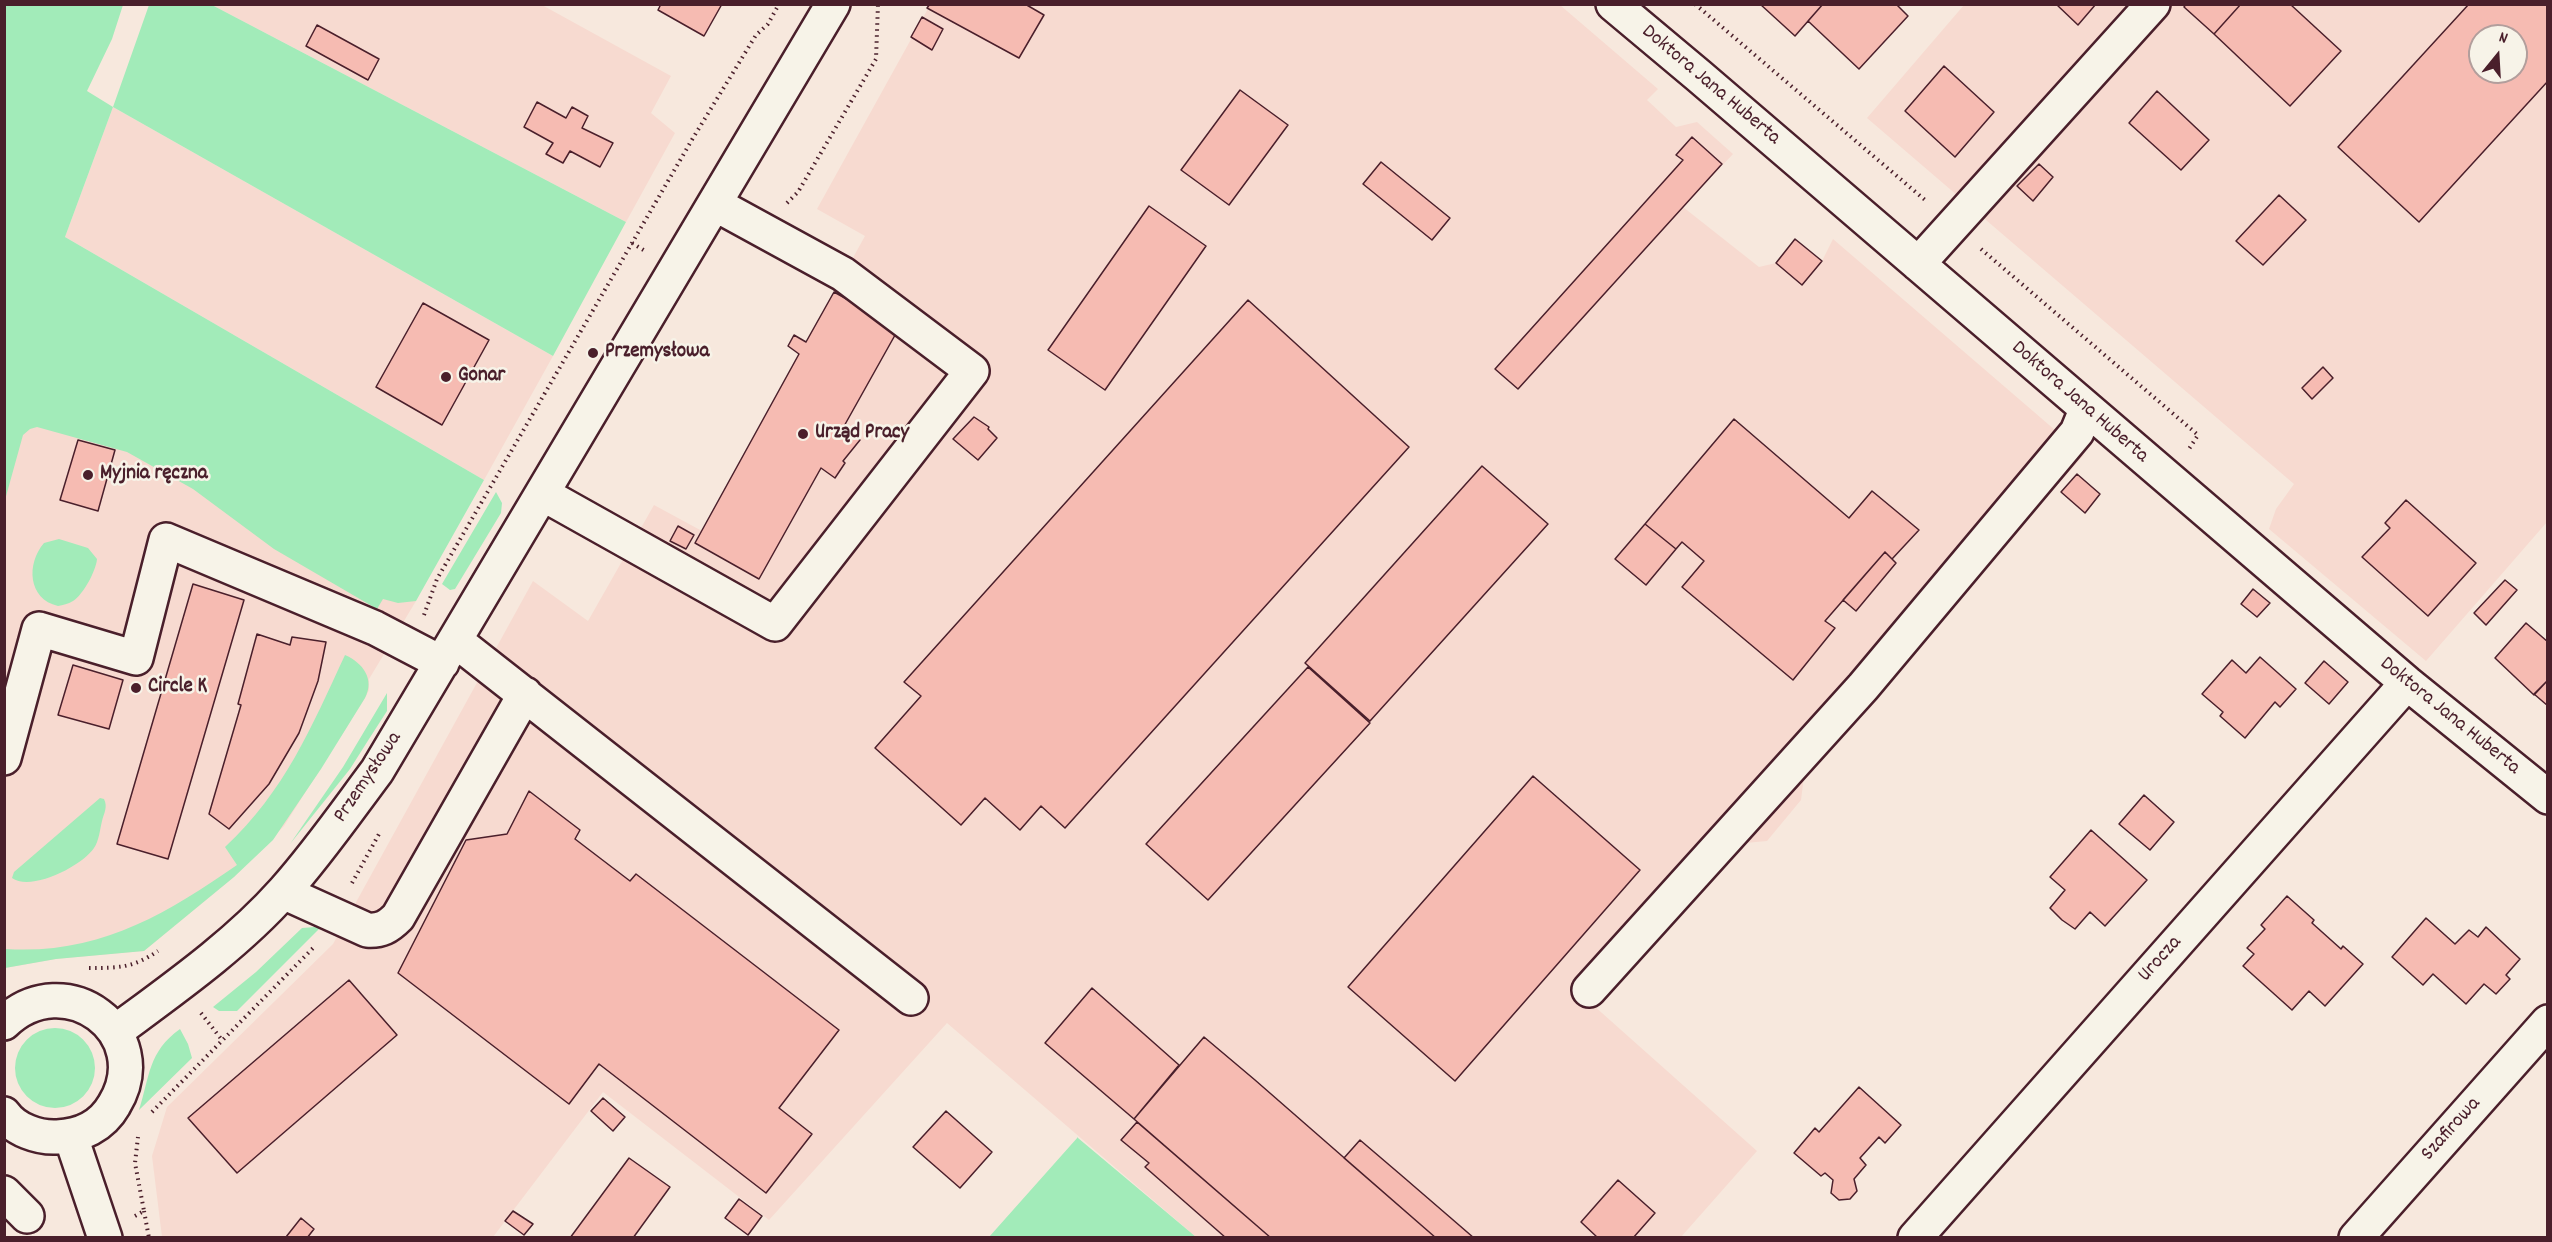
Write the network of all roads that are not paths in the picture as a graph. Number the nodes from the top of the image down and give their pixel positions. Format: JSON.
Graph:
{"nodes":[{"id":1,"x":832,"y":4,"type":"edge"},
{"id":2,"x":1613,"y":4,"type":"edge"},
{"id":3,"x":2153,"y":4,"type":"edge"},
{"id":4,"x":715,"y":204,"type":"junction"},
{"id":5,"x":1918,"y":264,"type":"junction"},
{"id":6,"x":2086,"y":410,"type":"junction"},
{"id":7,"x":543,"y":494,"type":"junction"},
{"id":8,"x":449,"y":652,"type":"junction"},
{"id":9,"x":2407,"y":683,"type":"junction"},
{"id":10,"x":525,"y":694,"type":"junction"},
{"id":11,"x":4,"y":758,"type":"edge"},
{"id":12,"x":2547,"y":797,"type":"edge"},
{"id":13,"x":283,"y":892,"type":"junction"},
{"id":14,"x":1589,"y":990,"type":"dead end"},
{"id":15,"x":911,"y":998,"type":"dead end"},
{"id":16,"x":2547,"y":1022,"type":"edge"},
{"id":17,"x":4,"y":1023,"type":"edge"},
{"id":18,"x":115,"y":1032,"type":"junction"},
{"id":19,"x":12,"y":1128,"type":"edge"},
{"id":20,"x":71,"y":1137,"type":"junction"},
{"id":21,"x":4,"y":1193,"type":"edge"},
{"id":22,"x":27,"y":1216,"type":"dead end"},
{"id":23,"x":105,"y":1238,"type":"edge"},
{"id":24,"x":1915,"y":1238,"type":"edge"},
{"id":25,"x":2356,"y":1238,"type":"edge"}],
"edges":[{"from":1,"to":4,"type":"street","name":"Przemysłowa"},
{"from":2,"to":5,"type":"street","name":"Doktora Jana Huberta"},
{"from":3,"to":5,"type":"street"},
{"from":4,"to":7,"type":"street","name":"Przemysłowa"},
{"from":4,"to":7,"type":"street"},
{"from":5,"to":6,"type":"street","name":"Doktora Jana Huberta"},
{"from":6,"to":9,"type":"street","name":"Doktora Jana Huberta"},
{"from":6,"to":14,"type":"street"},
{"from":7,"to":8,"type":"street","name":"Przemysłowa"},
{"from":8,"to":10,"type":"street"},
{"from":8,"to":11,"type":"street"},
{"from":8,"to":13,"type":"street","name":"Przemysłowa"},
{"from":9,"to":12,"type":"street","name":"Doktora Jana Huberta"},
{"from":9,"to":24,"type":"street","name":"Urocza"},
{"from":10,"to":13,"type":"street"},
{"from":10,"to":15,"type":"street"},
{"from":13,"to":18,"type":"street","name":"Przemysłowa"},
{"from":16,"to":25,"type":"street","name":"Szafirowa"},
{"from":17,"to":18,"type":"street"},
{"from":18,"to":20,"type":"street"},
{"from":19,"to":20,"type":"street"},
{"from":20,"to":23,"type":"street"},
{"from":21,"to":22,"type":"street"}]}
